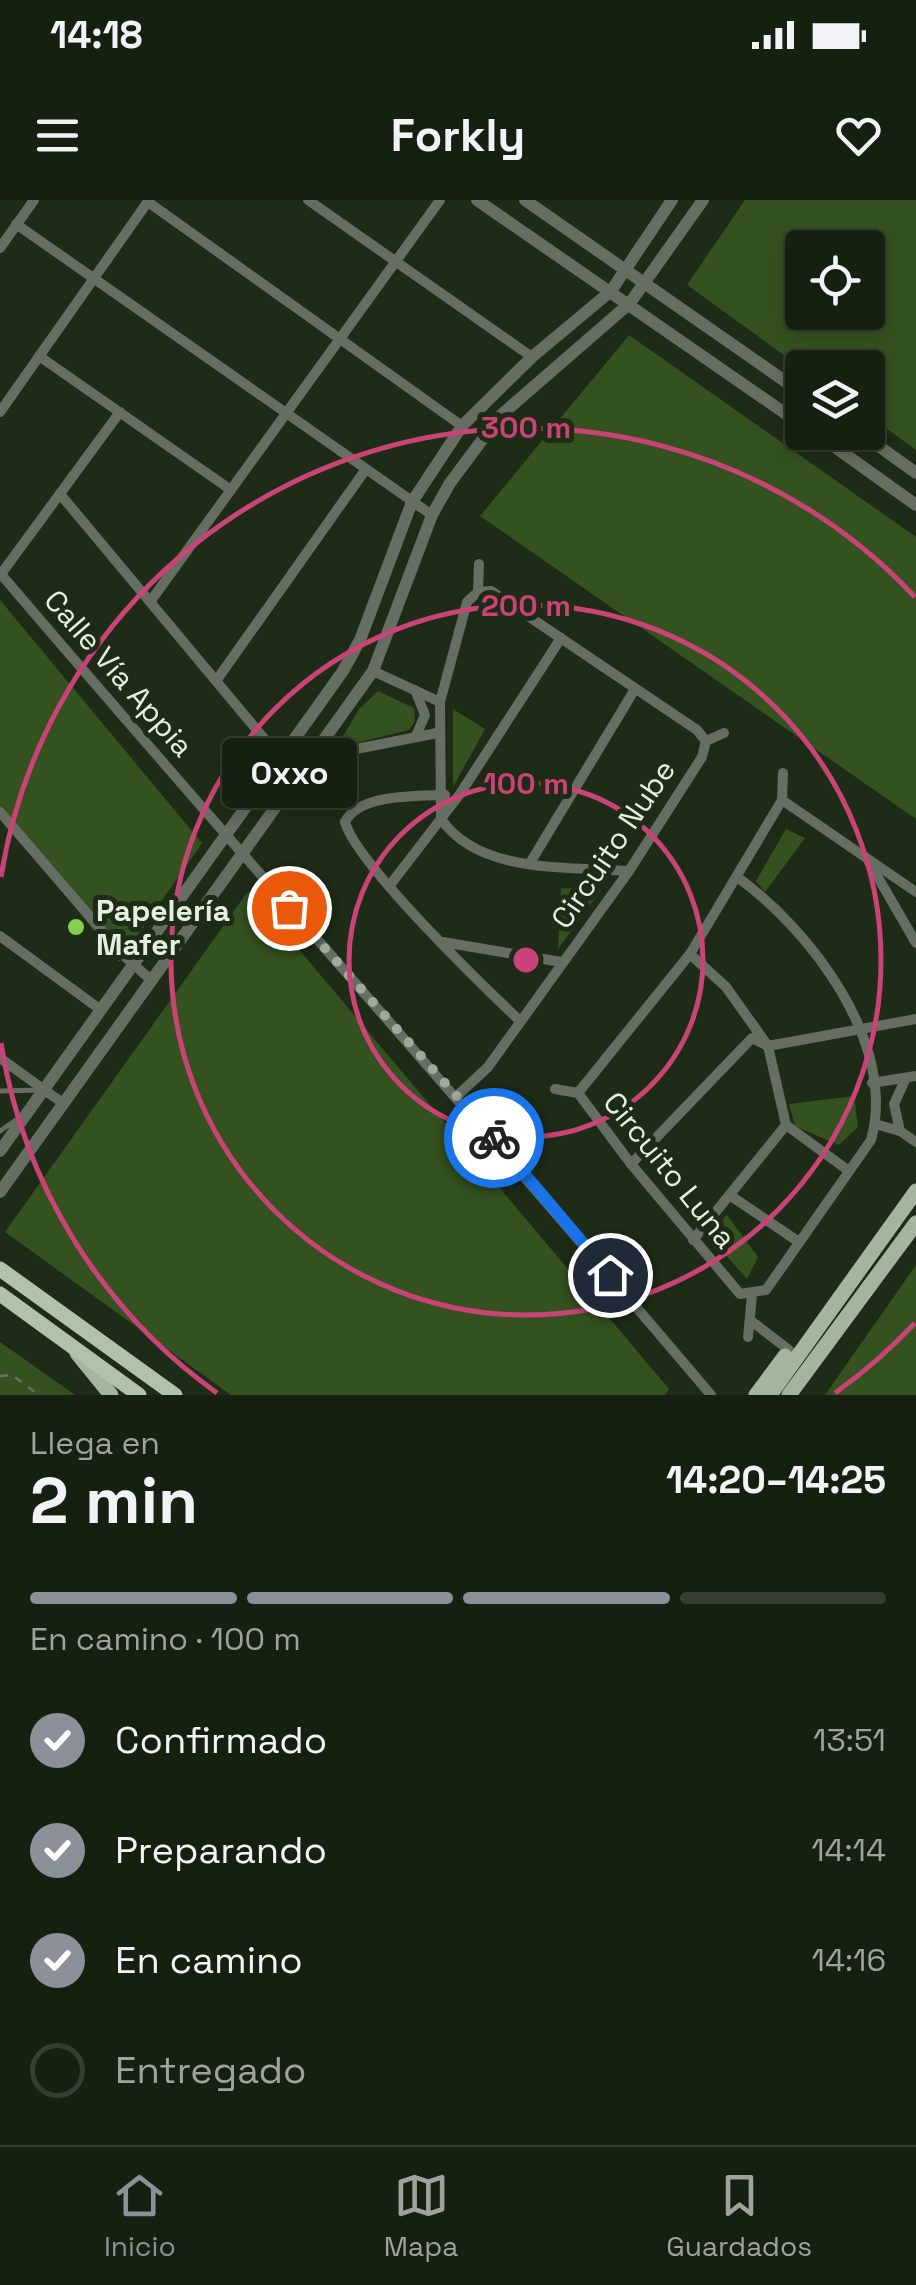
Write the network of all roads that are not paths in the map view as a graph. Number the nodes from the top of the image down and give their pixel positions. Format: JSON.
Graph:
{"nodes":[{"id":1,"x":34,"y":200,"type":"edge"},
{"id":2,"x":308,"y":200,"type":"edge"},
{"id":3,"x":440,"y":200,"type":"edge"},
{"id":4,"x":477,"y":200,"type":"edge"},
{"id":5,"x":525,"y":200,"type":"edge"},
{"id":6,"x":672,"y":200,"type":"edge"},
{"id":7,"x":703,"y":200,"type":"edge"},
{"id":8,"x":149,"y":201,"type":"edge"},
{"id":9,"x":16,"y":224,"type":"junction"},
{"id":10,"x":0,"y":248,"type":"edge"},
{"id":11,"x":396,"y":262,"type":"junction"},
{"id":12,"x":626,"y":270,"type":"junction"},
{"id":13,"x":94,"y":279,"type":"junction"},
{"id":14,"x":646,"y":284,"type":"junction"},
{"id":15,"x":611,"y":291,"type":"junction"},
{"id":16,"x":630,"y":303,"type":"junction"},
{"id":17,"x":340,"y":338,"type":"junction"},
{"id":18,"x":39,"y":356,"type":"junction"},
{"id":19,"x":532,"y":357,"type":"junction"},
{"id":20,"x":785,"y":381,"type":"edge"},
{"id":21,"x":0,"y":412,"type":"edge"},
{"id":22,"x":120,"y":412,"type":"junction"},
{"id":23,"x":785,"y":412,"type":"edge"},
{"id":24,"x":286,"y":413,"type":"junction"},
{"id":25,"x":462,"y":426,"type":"junction"},
{"id":26,"x":839,"y":450,"type":"edge"},
{"id":27,"x":884,"y":450,"type":"edge"},
{"id":28,"x":366,"y":469,"type":"junction"},
{"id":29,"x":911,"y":469,"type":"edge"},
{"id":30,"x":891,"y":487,"type":"junction"},
{"id":31,"x":231,"y":490,"type":"junction"},
{"id":32,"x":60,"y":494,"type":"junction"},
{"id":33,"x":412,"y":502,"type":"junction"},
{"id":34,"x":916,"y":505,"type":"edge"},
{"id":35,"x":432,"y":515,"type":"junction"},
{"id":36,"x":479,"y":564,"type":"dead end"},
{"id":37,"x":0,"y":574,"type":"edge"},
{"id":38,"x":478,"y":592,"type":"junction"},
{"id":39,"x":150,"y":602,"type":"junction"},
{"id":40,"x":560,"y":638,"type":"junction"},
{"id":41,"x":373,"y":671,"type":"junction"},
{"id":42,"x":216,"y":681,"type":"junction"},
{"id":43,"x":635,"y":689,"type":"junction"},
{"id":44,"x":415,"y":690,"type":"junction"},
{"id":45,"x":440,"y":702,"type":"junction"},
{"id":46,"x":438,"y":732,"type":"junction"},
{"id":47,"x":724,"y":733,"type":"dead end"},
{"id":48,"x":415,"y":737,"type":"junction"},
{"id":49,"x":706,"y":741,"type":"junction"},
{"id":50,"x":311,"y":758,"type":"junction"},
{"id":51,"x":282,"y":760,"type":"junction"},
{"id":52,"x":782,"y":773,"type":"dead end"},
{"id":53,"x":460,"y":794,"type":"junction"},
{"id":54,"x":439,"y":795,"type":"junction"},
{"id":55,"x":782,"y":800,"type":"junction"},
{"id":56,"x":0,"y":812,"type":"edge"},
{"id":57,"x":441,"y":819,"type":"junction"},
{"id":58,"x":224,"y":835,"type":"junction"},
{"id":59,"x":241,"y":854,"type":"junction"},
{"id":60,"x":864,"y":855,"type":"junction"},
{"id":61,"x":530,"y":863,"type":"junction"},
{"id":62,"x":630,"y":871,"type":"junction"},
{"id":63,"x":737,"y":877,"type":"junction"},
{"id":64,"x":390,"y":885,"type":"junction"},
{"id":65,"x":916,"y":892,"type":"edge"},
{"id":66,"x":898,"y":912,"type":"junction"},
{"id":67,"x":0,"y":936,"type":"edge"},
{"id":68,"x":442,"y":942,"type":"junction"},
{"id":69,"x":916,"y":943,"type":"edge"},
{"id":70,"x":690,"y":954,"type":"junction"},
{"id":71,"x":562,"y":962,"type":"junction"},
{"id":72,"x":133,"y":966,"type":"junction"},
{"id":73,"x":152,"y":981,"type":"junction"},
{"id":74,"x":101,"y":1010,"type":"junction"},
{"id":75,"x":519,"y":1020,"type":"junction"},
{"id":76,"x":916,"y":1020,"type":"edge"},
{"id":77,"x":861,"y":1030,"type":"junction"},
{"id":78,"x":768,"y":1046,"type":"junction"},
{"id":79,"x":0,"y":1058,"type":"edge"},
{"id":80,"x":911,"y":1078,"type":"edge"},
{"id":81,"x":872,"y":1084,"type":"junction"},
{"id":82,"x":555,"y":1089,"type":"dead end"},
{"id":83,"x":44,"y":1090,"type":"junction"},
{"id":84,"x":0,"y":1091,"type":"edge"},
{"id":85,"x":578,"y":1093,"type":"junction"},
{"id":86,"x":458,"y":1095,"type":"junction"},
{"id":87,"x":64,"y":1104,"type":"junction"},
{"id":88,"x":30,"y":1110,"type":"junction"},
{"id":89,"x":875,"y":1124,"type":"junction"},
{"id":90,"x":786,"y":1125,"type":"junction"},
{"id":91,"x":0,"y":1131,"type":"edge"},
{"id":92,"x":900,"y":1131,"type":"junction"},
{"id":93,"x":916,"y":1142,"type":"edge"},
{"id":94,"x":0,"y":1151,"type":"edge"},
{"id":95,"x":631,"y":1164,"type":"junction"},
{"id":96,"x":849,"y":1171,"type":"junction"},
{"id":97,"x":916,"y":1191,"type":"edge"},
{"id":98,"x":0,"y":1192,"type":"edge"},
{"id":99,"x":731,"y":1196,"type":"junction"},
{"id":100,"x":916,"y":1223,"type":"edge"},
{"id":101,"x":693,"y":1240,"type":"junction"},
{"id":102,"x":799,"y":1242,"type":"junction"},
{"id":103,"x":0,"y":1265,"type":"edge"},
{"id":104,"x":0,"y":1294,"type":"edge"},
{"id":105,"x":752,"y":1295,"type":"junction"},
{"id":106,"x":750,"y":1320,"type":"junction"},
{"id":107,"x":826,"y":1330,"type":"junction"},
{"id":108,"x":748,"y":1337,"type":"dead end"},
{"id":109,"x":72,"y":1346,"type":"junction"},
{"id":110,"x":789,"y":1350,"type":"junction"},
{"id":111,"x":772,"y":1394,"type":"edge"},
{"id":112,"x":111,"y":1395,"type":"edge"},
{"id":113,"x":139,"y":1395,"type":"edge"},
{"id":114,"x":174,"y":1395,"type":"edge"},
{"id":115,"x":710,"y":1395,"type":"edge"},
{"id":116,"x":800,"y":1395,"type":"edge"}],
"edges":[{"from":1,"to":9,"type":"street"},
{"from":2,"to":11,"type":"street"},
{"from":3,"to":11,"type":"street"},
{"from":4,"to":15,"type":"street"},
{"from":5,"to":12,"type":"street"},
{"from":6,"to":12,"type":"street"},
{"from":7,"to":14,"type":"street"},
{"from":8,"to":13,"type":"street"},
{"from":8,"to":17,"type":"street"},
{"from":9,"to":10,"type":"street"},
{"from":9,"to":13,"type":"street"},
{"from":11,"to":17,"type":"street"},
{"from":11,"to":19,"type":"street"},
{"from":12,"to":14,"type":"street"},
{"from":12,"to":15,"type":"street"},
{"from":13,"to":18,"type":"street"},
{"from":13,"to":24,"type":"street"},
{"from":14,"to":16,"type":"street"},
{"from":14,"to":20,"type":"street"},
{"from":15,"to":16,"type":"street"},
{"from":15,"to":19,"type":"street"},
{"from":16,"to":23,"type":"street"},
{"from":16,"to":35,"type":"street"},
{"from":17,"to":24,"type":"street"},
{"from":17,"to":25,"type":"street"},
{"from":18,"to":21,"type":"street"},
{"from":18,"to":22,"type":"street"},
{"from":19,"to":25,"type":"street"},
{"from":22,"to":31,"type":"street"},
{"from":22,"to":32,"type":"street"},
{"from":24,"to":28,"type":"street"},
{"from":24,"to":31,"type":"street"},
{"from":25,"to":33,"type":"street"},
{"from":26,"to":30,"type":"street"},
{"from":27,"to":29,"type":"street"},
{"from":28,"to":33,"type":"street"},
{"from":28,"to":42,"type":"street"},
{"from":29,"to":30,"type":"street"},
{"from":30,"to":34,"type":"street"},
{"from":31,"to":39,"type":"street"},
{"from":32,"to":37,"type":"street"},
{"from":32,"to":39,"type":"street"},
{"from":33,"to":35,"type":"street"},
{"from":33,"to":51,"type":"street"},
{"from":35,"to":41,"type":"street"},
{"from":36,"to":38,"type":"street"},
{"from":37,"to":58,"type":"street","name":"Calle Vía Appia"},
{"from":38,"to":40,"type":"street","name":"Circuito Nube"},
{"from":38,"to":45,"type":"street"},
{"from":39,"to":42,"type":"street"},
{"from":40,"to":43,"type":"street","name":"Circuito Nube"},
{"from":40,"to":53,"type":"street"},
{"from":41,"to":44,"type":"street"},
{"from":41,"to":50,"type":"street"},
{"from":42,"to":51,"type":"street"},
{"from":43,"to":49,"type":"street","name":"Circuito Nube"},
{"from":43,"to":61,"type":"street"},
{"from":44,"to":45,"type":"street"},
{"from":44,"to":48,"type":"street"},
{"from":45,"to":46,"type":"street"},
{"from":46,"to":48,"type":"street"},
{"from":46,"to":54,"type":"street"},
{"from":47,"to":49,"type":"street"},
{"from":48,"to":50,"type":"street"},
{"from":49,"to":62,"type":"street","name":"Circuito Nube"},
{"from":50,"to":59,"type":"street"},
{"from":51,"to":58,"type":"street"},
{"from":52,"to":55,"type":"street"},
{"from":53,"to":54,"type":"street"},
{"from":53,"to":57,"type":"street"},
{"from":54,"to":57,"type":"street"},
{"from":54,"to":64,"type":"street"},
{"from":55,"to":60,"type":"street"},
{"from":55,"to":63,"type":"street","name":"Circuito Luna"},
{"from":56,"to":72,"type":"street"},
{"from":57,"to":61,"type":"street"},
{"from":57,"to":64,"type":"street"},
{"from":58,"to":59,"type":"street","name":"Calle Vía Appia"},
{"from":58,"to":72,"type":"street"},
{"from":59,"to":73,"type":"street"},
{"from":59,"to":86,"type":"street","name":"Calle Vía Appia"},
{"from":60,"to":65,"type":"street"},
{"from":60,"to":66,"type":"street"},
{"from":61,"to":62,"type":"street"},
{"from":62,"to":71,"type":"street","name":"Circuito Nube"},
{"from":63,"to":70,"type":"street","name":"Circuito Luna"},
{"from":63,"to":77,"type":"street"},
{"from":64,"to":68,"type":"street"},
{"from":65,"to":66,"type":"street"},
{"from":66,"to":69,"type":"street"},
{"from":67,"to":74,"type":"street"},
{"from":68,"to":71,"type":"street"},
{"from":68,"to":75,"type":"street"},
{"from":70,"to":78,"type":"street"},
{"from":70,"to":85,"type":"street","name":"Circuito Luna"},
{"from":71,"to":75,"type":"street","name":"Circuito Nube"},
{"from":72,"to":73,"type":"street"},
{"from":72,"to":74,"type":"street"},
{"from":73,"to":87,"type":"street"},
{"from":74,"to":83,"type":"street"},
{"from":75,"to":86,"type":"street","name":"Circuito Nube"},
{"from":76,"to":77,"type":"street"},
{"from":77,"to":78,"type":"street"},
{"from":77,"to":81,"type":"street"},
{"from":78,"to":90,"type":"street"},
{"from":78,"to":95,"type":"street"},
{"from":79,"to":83,"type":"street"},
{"from":80,"to":81,"type":"street"},
{"from":80,"to":92,"type":"street"},
{"from":81,"to":89,"type":"street"},
{"from":82,"to":85,"type":"street"},
{"from":83,"to":84,"type":"lane"},
{"from":83,"to":87,"type":"street"},
{"from":83,"to":88,"type":"street"},
{"from":85,"to":95,"type":"street","name":"Circuito Luna"},
{"from":86,"to":115,"type":"street","name":"Calle Vía Appia"},
{"from":87,"to":98,"type":"street"},
{"from":88,"to":91,"type":"lane"},
{"from":88,"to":94,"type":"street"},
{"from":89,"to":92,"type":"street"},
{"from":89,"to":96,"type":"street"},
{"from":90,"to":96,"type":"street"},
{"from":90,"to":99,"type":"street"},
{"from":92,"to":93,"type":"street"},
{"from":95,"to":101,"type":"street","name":"Circuito Luna"},
{"from":96,"to":102,"type":"street"},
{"from":97,"to":107,"type":"main road"},
{"from":99,"to":101,"type":"street"},
{"from":99,"to":102,"type":"street"},
{"from":100,"to":107,"type":"main road"},
{"from":101,"to":105,"type":"street","name":"Circuito Luna"},
{"from":102,"to":105,"type":"street"},
{"from":103,"to":114,"type":"highway"},
{"from":104,"to":109,"type":"highway"},
{"from":105,"to":106,"type":"street"},
{"from":106,"to":108,"type":"street"},
{"from":106,"to":110,"type":"street"},
{"from":107,"to":110,"type":"main road"},
{"from":107,"to":111,"type":"main road"},
{"from":107,"to":116,"type":"main road"},
{"from":109,"to":112,"type":"main road"},
{"from":109,"to":113,"type":"highway"},
{"from":110,"to":111,"type":"main road"}]}
